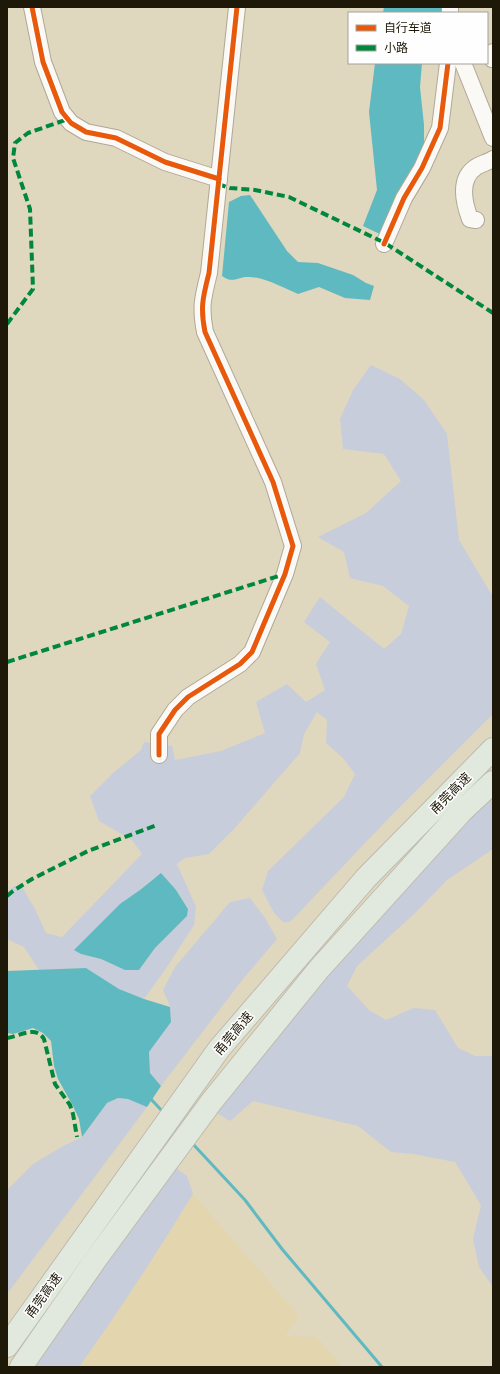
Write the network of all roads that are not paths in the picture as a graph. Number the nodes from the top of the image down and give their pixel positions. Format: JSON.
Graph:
{"nodes":[{"id":1,"x":32,"y":7,"type":"edge"},
{"id":2,"x":237,"y":7,"type":"edge"},
{"id":3,"x":448,"y":64,"type":"edge"},
{"id":4,"x":463,"y":64,"type":"edge"},
{"id":5,"x":493,"y":138,"type":"edge"},
{"id":6,"x":493,"y":159,"type":"edge"},
{"id":7,"x":219,"y":178,"type":"junction"},
{"id":8,"x":476,"y":220,"type":"dead end"},
{"id":9,"x":384,"y":244,"type":"dead end"},
{"id":10,"x":493,"y":749,"type":"edge"},
{"id":11,"x":159,"y":755,"type":"dead end"},
{"id":12,"x":493,"y":782,"type":"edge"},
{"id":13,"x":7,"y":1346,"type":"edge"},
{"id":14,"x":21,"y":1367,"type":"edge"}],
"edges":[{"from":1,"to":7,"type":"street"},
{"from":2,"to":7,"type":"street"},
{"from":3,"to":9,"type":"street"},
{"from":4,"to":5,"type":"street"},
{"from":6,"to":8,"type":"street"},
{"from":7,"to":11,"type":"street"},
{"from":10,"to":13,"type":"highway","name":"甬莞高速"},
{"from":12,"to":14,"type":"highway","name":"甬莞高速"}]}
